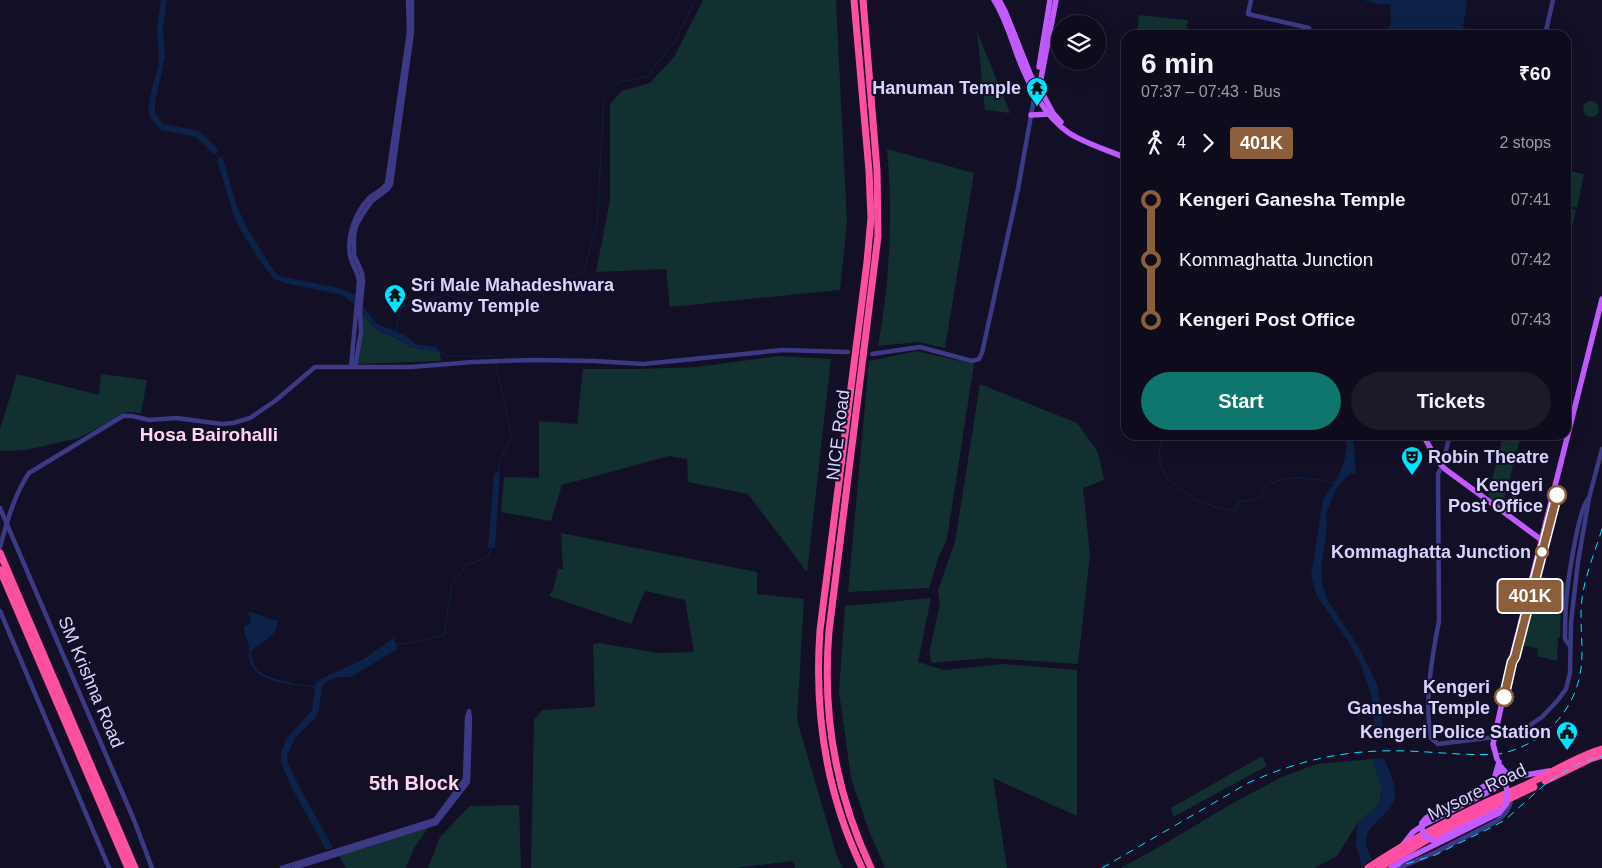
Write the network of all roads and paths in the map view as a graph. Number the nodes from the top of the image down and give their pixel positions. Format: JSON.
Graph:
{"nodes":[{"id":1,"x":408,"y":0,"type":"edge"},
{"id":2,"x":412,"y":0,"type":"edge"},
{"id":3,"x":854,"y":0,"type":"edge"},
{"id":4,"x":862,"y":0,"type":"edge"},
{"id":5,"x":994,"y":0,"type":"edge"},
{"id":6,"x":999,"y":0,"type":"edge"},
{"id":7,"x":1050,"y":0,"type":"edge"},
{"id":8,"x":1056,"y":0,"type":"edge"},
{"id":9,"x":1251,"y":0,"type":"edge"},
{"id":10,"x":1553,"y":0,"type":"edge"},
{"id":11,"x":1309,"y":30,"type":"edge"},
{"id":12,"x":1546,"y":30,"type":"edge"},
{"id":13,"x":1037,"y":89,"type":"junction"},
{"id":14,"x":1051,"y":114,"type":"junction"},
{"id":15,"x":1031,"y":115,"type":"junction"},
{"id":16,"x":1121,"y":154,"type":"edge"},
{"id":17,"x":360,"y":294,"type":"junction"},
{"id":18,"x":1602,"y":299,"type":"edge"},
{"id":19,"x":1602,"y":313,"type":"edge"},
{"id":20,"x":848,"y":352,"type":"dead end"},
{"id":21,"x":872,"y":354,"type":"dead end"},
{"id":22,"x":353,"y":367,"type":"junction"},
{"id":23,"x":1571,"y":427,"type":"edge"},
{"id":24,"x":1571,"y":433,"type":"edge"},
{"id":25,"x":1426,"y":440,"type":"edge"},
{"id":26,"x":1429,"y":440,"type":"edge"},
{"id":27,"x":1448,"y":440,"type":"edge"},
{"id":28,"x":1568,"y":440,"type":"edge"},
{"id":29,"x":1569,"y":440,"type":"edge"},
{"id":30,"x":1602,"y":449,"type":"edge"},
{"id":31,"x":1441,"y":465,"type":"junction"},
{"id":32,"x":0,"y":508,"type":"edge"},
{"id":33,"x":6,"y":525,"type":"junction"},
{"id":34,"x":1543,"y":542,"type":"junction"},
{"id":35,"x":0,"y":547,"type":"edge"},
{"id":36,"x":0,"y":553,"type":"edge"},
{"id":37,"x":0,"y":570,"type":"edge"},
{"id":38,"x":0,"y":611,"type":"edge"},
{"id":39,"x":1495,"y":737,"type":"junction"},
{"id":40,"x":1602,"y":750,"type":"edge"},
{"id":41,"x":1557,"y":770,"type":"junction"},
{"id":42,"x":1501,"y":776,"type":"junction"},
{"id":43,"x":1529,"y":786,"type":"junction"},
{"id":44,"x":1509,"y":799,"type":"junction"},
{"id":45,"x":119,"y":839,"type":"junction"},
{"id":46,"x":1402,"y":847,"type":"junction"},
{"id":47,"x":1374,"y":867,"type":"edge"},
{"id":48,"x":109,"y":868,"type":"edge"},
{"id":49,"x":128,"y":868,"type":"edge"},
{"id":50,"x":135,"y":868,"type":"edge"},
{"id":51,"x":152,"y":868,"type":"edge"},
{"id":52,"x":282,"y":868,"type":"edge"},
{"id":53,"x":294,"y":868,"type":"edge"},
{"id":54,"x":862,"y":868,"type":"edge"},
{"id":55,"x":871,"y":868,"type":"edge"},
{"id":56,"x":1391,"y":868,"type":"edge"},
{"id":57,"x":1398,"y":868,"type":"edge"}],
"edges":[{"from":1,"to":17,"type":"street"},
{"from":2,"to":17,"type":"street"},
{"from":3,"to":54,"type":"highway","name":"NICE Road"},
{"from":4,"to":55,"type":"highway","name":"NICE Road"},
{"from":5,"to":13,"type":"main road"},
{"from":6,"to":13,"type":"main road"},
{"from":7,"to":13,"type":"main road"},
{"from":8,"to":13,"type":"main road"},
{"from":9,"to":11,"type":"street"},
{"from":10,"to":12,"type":"street"},
{"from":13,"to":14,"type":"main road"},
{"from":13,"to":15,"type":"street"},
{"from":14,"to":15,"type":"main road"},
{"from":14,"to":16,"type":"main road"},
{"from":15,"to":21,"type":"street"},
{"from":17,"to":22,"type":"street"},
{"from":18,"to":23,"type":"main road"},
{"from":19,"to":24,"type":"main road"},
{"from":20,"to":22,"type":"street"},
{"from":22,"to":33,"type":"street"},
{"from":25,"to":31,"type":"main road"},
{"from":26,"to":31,"type":"main road"},
{"from":27,"to":31,"type":"street"},
{"from":28,"to":34,"type":"main road"},
{"from":29,"to":34,"type":"main road"},
{"from":30,"to":39,"type":"street"},
{"from":31,"to":34,"type":"main road"},
{"from":31,"to":39,"type":"street"},
{"from":32,"to":33,"type":"street","name":"SM Krishna Road"},
{"from":33,"to":35,"type":"street"},
{"from":33,"to":51,"type":"street","name":"SM Krishna Road"},
{"from":34,"to":39,"type":"main road"},
{"from":36,"to":45,"type":"highway","name":"SM Krishna Road"},
{"from":37,"to":45,"type":"highway","name":"SM Krishna Road"},
{"from":38,"to":48,"type":"street"},
{"from":39,"to":42,"type":"main road","bridge":true},
{"from":40,"to":41,"type":"highway","name":"Mysore Road"},
{"from":40,"to":43,"type":"highway","name":"Mysore Road"},
{"from":41,"to":42,"type":"main road"},
{"from":41,"to":43,"type":"highway","name":"Mysore Road"},
{"from":42,"to":44,"type":"main road","bridge":true},
{"from":42,"to":46,"type":"main road"},
{"from":42,"to":56,"type":"main road","bridge":true},
{"from":43,"to":44,"type":"highway","name":"Mysore Road"},
{"from":43,"to":46,"type":"highway","name":"Mysore Road"},
{"from":44,"to":47,"type":"highway","name":"Mysore Road"},
{"from":44,"to":57,"type":"street"},
{"from":45,"to":49,"type":"highway","name":"SM Krishna Road"},
{"from":45,"to":50,"type":"highway","name":"SM Krishna Road"},
{"from":46,"to":47,"type":"highway","name":"Mysore Road"},
{"from":52,"to":53,"type":"street"}]}
